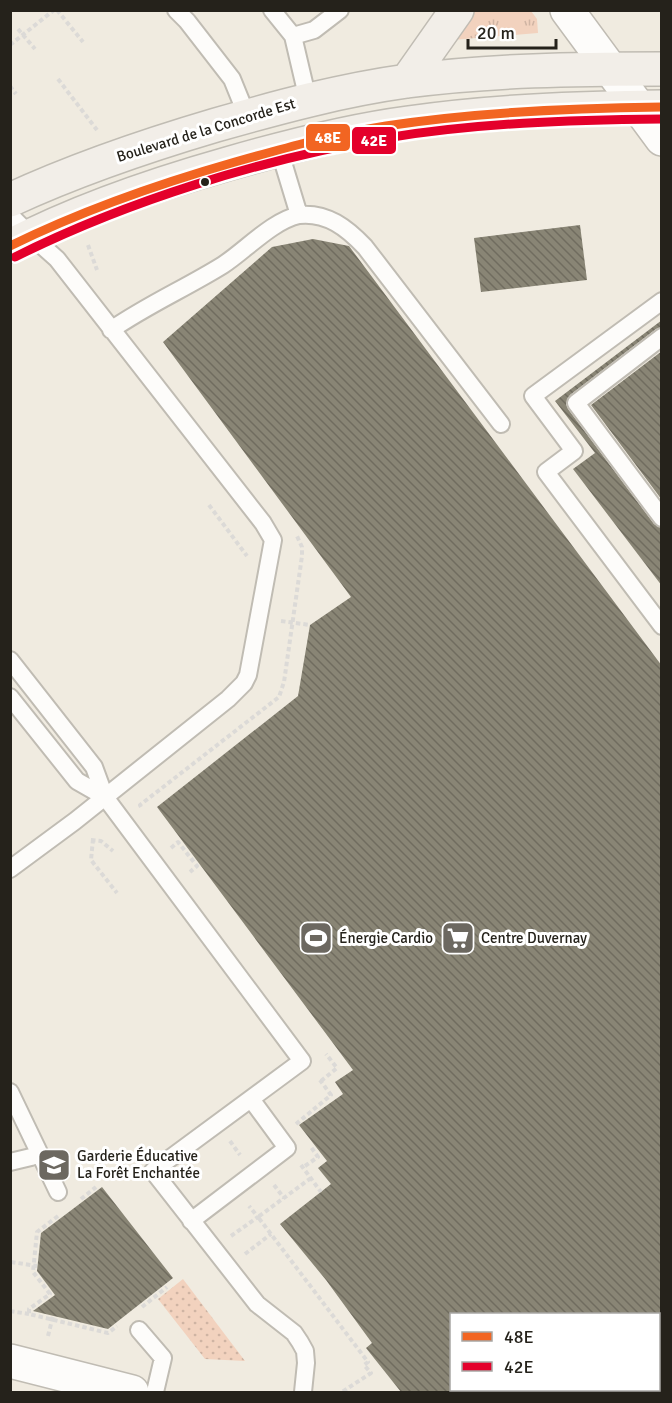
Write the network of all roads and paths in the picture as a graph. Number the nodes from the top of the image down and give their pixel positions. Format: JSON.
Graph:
{"nodes":[{"id":1,"x":55,"y":10,"type":"edge"},
{"id":2,"x":176,"y":10,"type":"edge"},
{"id":3,"x":272,"y":10,"type":"edge"},
{"id":4,"x":340,"y":10,"type":"edge"},
{"id":5,"x":457,"y":10,"type":"edge"},
{"id":6,"x":567,"y":10,"type":"edge"},
{"id":7,"x":18,"y":29,"type":"dead end"},
{"id":8,"x":23,"y":35,"type":"junction"},
{"id":9,"x":293,"y":36,"type":"junction"},
{"id":10,"x":83,"y":42,"type":"dead end"},
{"id":11,"x":10,"y":45,"type":"edge"},
{"id":12,"x":35,"y":49,"type":"dead end"},
{"id":13,"x":611,"y":69,"type":"junction"},
{"id":14,"x":662,"y":69,"type":"edge"},
{"id":15,"x":58,"y":79,"type":"dead end"},
{"id":16,"x":407,"y":81,"type":"junction"},
{"id":17,"x":10,"y":86,"type":"edge"},
{"id":18,"x":16,"y":94,"type":"dead end"},
{"id":19,"x":308,"y":100,"type":"junction"},
{"id":20,"x":650,"y":107,"type":"edge"},
{"id":21,"x":248,"y":116,"type":"junction"},
{"id":22,"x":96,"y":130,"type":"dead end"},
{"id":23,"x":662,"y":139,"type":"edge"},
{"id":24,"x":279,"y":149,"type":"junction"},
{"id":25,"x":10,"y":200,"type":"edge"},
{"id":26,"x":299,"y":215,"type":"junction"},
{"id":27,"x":17,"y":232,"type":"edge"},
{"id":28,"x":88,"y":245,"type":"dead end"},
{"id":29,"x":94,"y":263,"type":"dead end"},
{"id":30,"x":662,"y":301,"type":"edge"},
{"id":31,"x":111,"y":330,"type":"junction"},
{"id":32,"x":662,"y":337,"type":"edge"},
{"id":33,"x":501,"y":424,"type":"dead end"},
{"id":34,"x":209,"y":506,"type":"dead end"},
{"id":35,"x":662,"y":518,"type":"edge"},
{"id":36,"x":269,"y":565,"type":"junction"},
{"id":37,"x":282,"y":621,"type":"dead end"},
{"id":38,"x":310,"y":625,"type":"dead end"},
{"id":39,"x":662,"y":626,"type":"edge"},
{"id":40,"x":10,"y":660,"type":"edge"},
{"id":41,"x":10,"y":697,"type":"edge"},
{"id":42,"x":105,"y":797,"type":"junction"},
{"id":43,"x":93,"y":839,"type":"junction"},
{"id":44,"x":86,"y":840,"type":"dead end"},
{"id":45,"x":116,"y":854,"type":"dead end"},
{"id":46,"x":10,"y":868,"type":"edge"},
{"id":47,"x":117,"y":893,"type":"dead end"},
{"id":48,"x":10,"y":1092,"type":"edge"},
{"id":49,"x":331,"y":1095,"type":"dead end"},
{"id":50,"x":251,"y":1099,"type":"junction"},
{"id":51,"x":216,"y":1124,"type":"junction"},
{"id":52,"x":297,"y":1128,"type":"dead end"},
{"id":53,"x":308,"y":1142,"type":"dead end"},
{"id":54,"x":39,"y":1154,"type":"junction"},
{"id":55,"x":297,"y":1160,"type":"dead end"},
{"id":56,"x":10,"y":1162,"type":"edge"},
{"id":57,"x":302,"y":1167,"type":"junction"},
{"id":58,"x":254,"y":1173,"type":"junction"},
{"id":59,"x":311,"y":1178,"type":"junction"},
{"id":60,"x":271,"y":1181,"type":"dead end"},
{"id":61,"x":96,"y":1187,"type":"dead end"},
{"id":62,"x":58,"y":1192,"type":"dead end"},
{"id":63,"x":321,"y":1192,"type":"dead end"},
{"id":64,"x":284,"y":1198,"type":"junction"},
{"id":65,"x":78,"y":1201,"type":"dead end"},
{"id":66,"x":246,"y":1201,"type":"dead end"},
{"id":67,"x":61,"y":1214,"type":"dead end"},
{"id":68,"x":258,"y":1217,"type":"junction"},
{"id":69,"x":191,"y":1221,"type":"junction"},
{"id":70,"x":271,"y":1234,"type":"junction"},
{"id":71,"x":213,"y":1249,"type":"junction"},
{"id":72,"x":11,"y":1263,"type":"edge"},
{"id":73,"x":35,"y":1266,"type":"junction"},
{"id":74,"x":227,"y":1267,"type":"junction"},
{"id":75,"x":167,"y":1287,"type":"dead end"},
{"id":76,"x":10,"y":1311,"type":"edge"},
{"id":77,"x":136,"y":1312,"type":"dead end"},
{"id":78,"x":29,"y":1314,"type":"junction"},
{"id":79,"x":52,"y":1317,"type":"junction"},
{"id":80,"x":122,"y":1323,"type":"dead end"},
{"id":81,"x":139,"y":1330,"type":"dead end"},
{"id":82,"x":48,"y":1336,"type":"dead end"},
{"id":83,"x":10,"y":1361,"type":"edge"},
{"id":84,"x":132,"y":1392,"type":"edge"},
{"id":85,"x":155,"y":1392,"type":"edge"},
{"id":86,"x":303,"y":1392,"type":"edge"},
{"id":87,"x":342,"y":1392,"type":"edge"}],
"edges":[{"from":1,"to":8,"type":"path"},
{"from":1,"to":10,"type":"path"},
{"from":2,"to":21,"type":"lane"},
{"from":3,"to":9,"type":"lane"},
{"from":4,"to":9,"type":"lane"},
{"from":5,"to":16,"type":"street"},
{"from":6,"to":13,"type":"street"},
{"from":7,"to":8,"type":"path"},
{"from":8,"to":11,"type":"path"},
{"from":8,"to":12,"type":"path"},
{"from":9,"to":19,"type":"lane"},
{"from":13,"to":14,"type":"street"},
{"from":13,"to":16,"type":"street","name":"Boulevard de la Concorde Est"},
{"from":13,"to":20,"type":"street"},
{"from":15,"to":22,"type":"path"},
{"from":16,"to":19,"type":"street","name":"Boulevard de la Concorde Est"},
{"from":17,"to":18,"type":"path"},
{"from":19,"to":21,"type":"street","name":"Boulevard de la Concorde Est"},
{"from":20,"to":23,"type":"street"},
{"from":20,"to":24,"type":"street"},
{"from":21,"to":25,"type":"street","name":"Boulevard de la Concorde Est"},
{"from":24,"to":26,"type":"lane"},
{"from":24,"to":27,"type":"street"},
{"from":26,"to":31,"type":"lane"},
{"from":26,"to":33,"type":"lane"},
{"from":27,"to":31,"type":"lane"},
{"from":28,"to":29,"type":"path"},
{"from":30,"to":39,"type":"lane"},
{"from":31,"to":36,"type":"lane"},
{"from":32,"to":35,"type":"lane"},
{"from":34,"to":36,"type":"path"},
{"from":36,"to":42,"type":"lane"},
{"from":37,"to":38,"type":"path"},
{"from":40,"to":42,"type":"lane"},
{"from":41,"to":42,"type":"lane"},
{"from":42,"to":46,"type":"lane"},
{"from":42,"to":50,"type":"lane"},
{"from":43,"to":44,"type":"path"},
{"from":43,"to":45,"type":"path"},
{"from":43,"to":47,"type":"path"},
{"from":48,"to":54,"type":"lane"},
{"from":49,"to":52,"type":"path"},
{"from":50,"to":51,"type":"lane"},
{"from":50,"to":58,"type":"lane"},
{"from":51,"to":58,"type":"path"},
{"from":51,"to":69,"type":"lane"},
{"from":53,"to":57,"type":"path"},
{"from":54,"to":56,"type":"lane"},
{"from":54,"to":62,"type":"lane"},
{"from":55,"to":57,"type":"path"},
{"from":57,"to":59,"type":"path"},
{"from":58,"to":69,"type":"lane"},
{"from":59,"to":63,"type":"path"},
{"from":59,"to":64,"type":"path"},
{"from":60,"to":64,"type":"path"},
{"from":61,"to":65,"type":"path"},
{"from":64,"to":68,"type":"path"},
{"from":66,"to":68,"type":"path"},
{"from":67,"to":73,"type":"path"},
{"from":68,"to":70,"type":"path"},
{"from":68,"to":71,"type":"path"},
{"from":69,"to":71,"type":"lane"},
{"from":70,"to":74,"type":"path"},
{"from":70,"to":87,"type":"path"},
{"from":71,"to":74,"type":"lane"},
{"from":72,"to":73,"type":"path"},
{"from":73,"to":78,"type":"path"},
{"from":74,"to":86,"type":"lane"},
{"from":75,"to":77,"type":"path"},
{"from":76,"to":78,"type":"path"},
{"from":78,"to":79,"type":"path"},
{"from":79,"to":80,"type":"path"},
{"from":79,"to":82,"type":"path"},
{"from":81,"to":85,"type":"lane"},
{"from":83,"to":84,"type":"street"}]}
